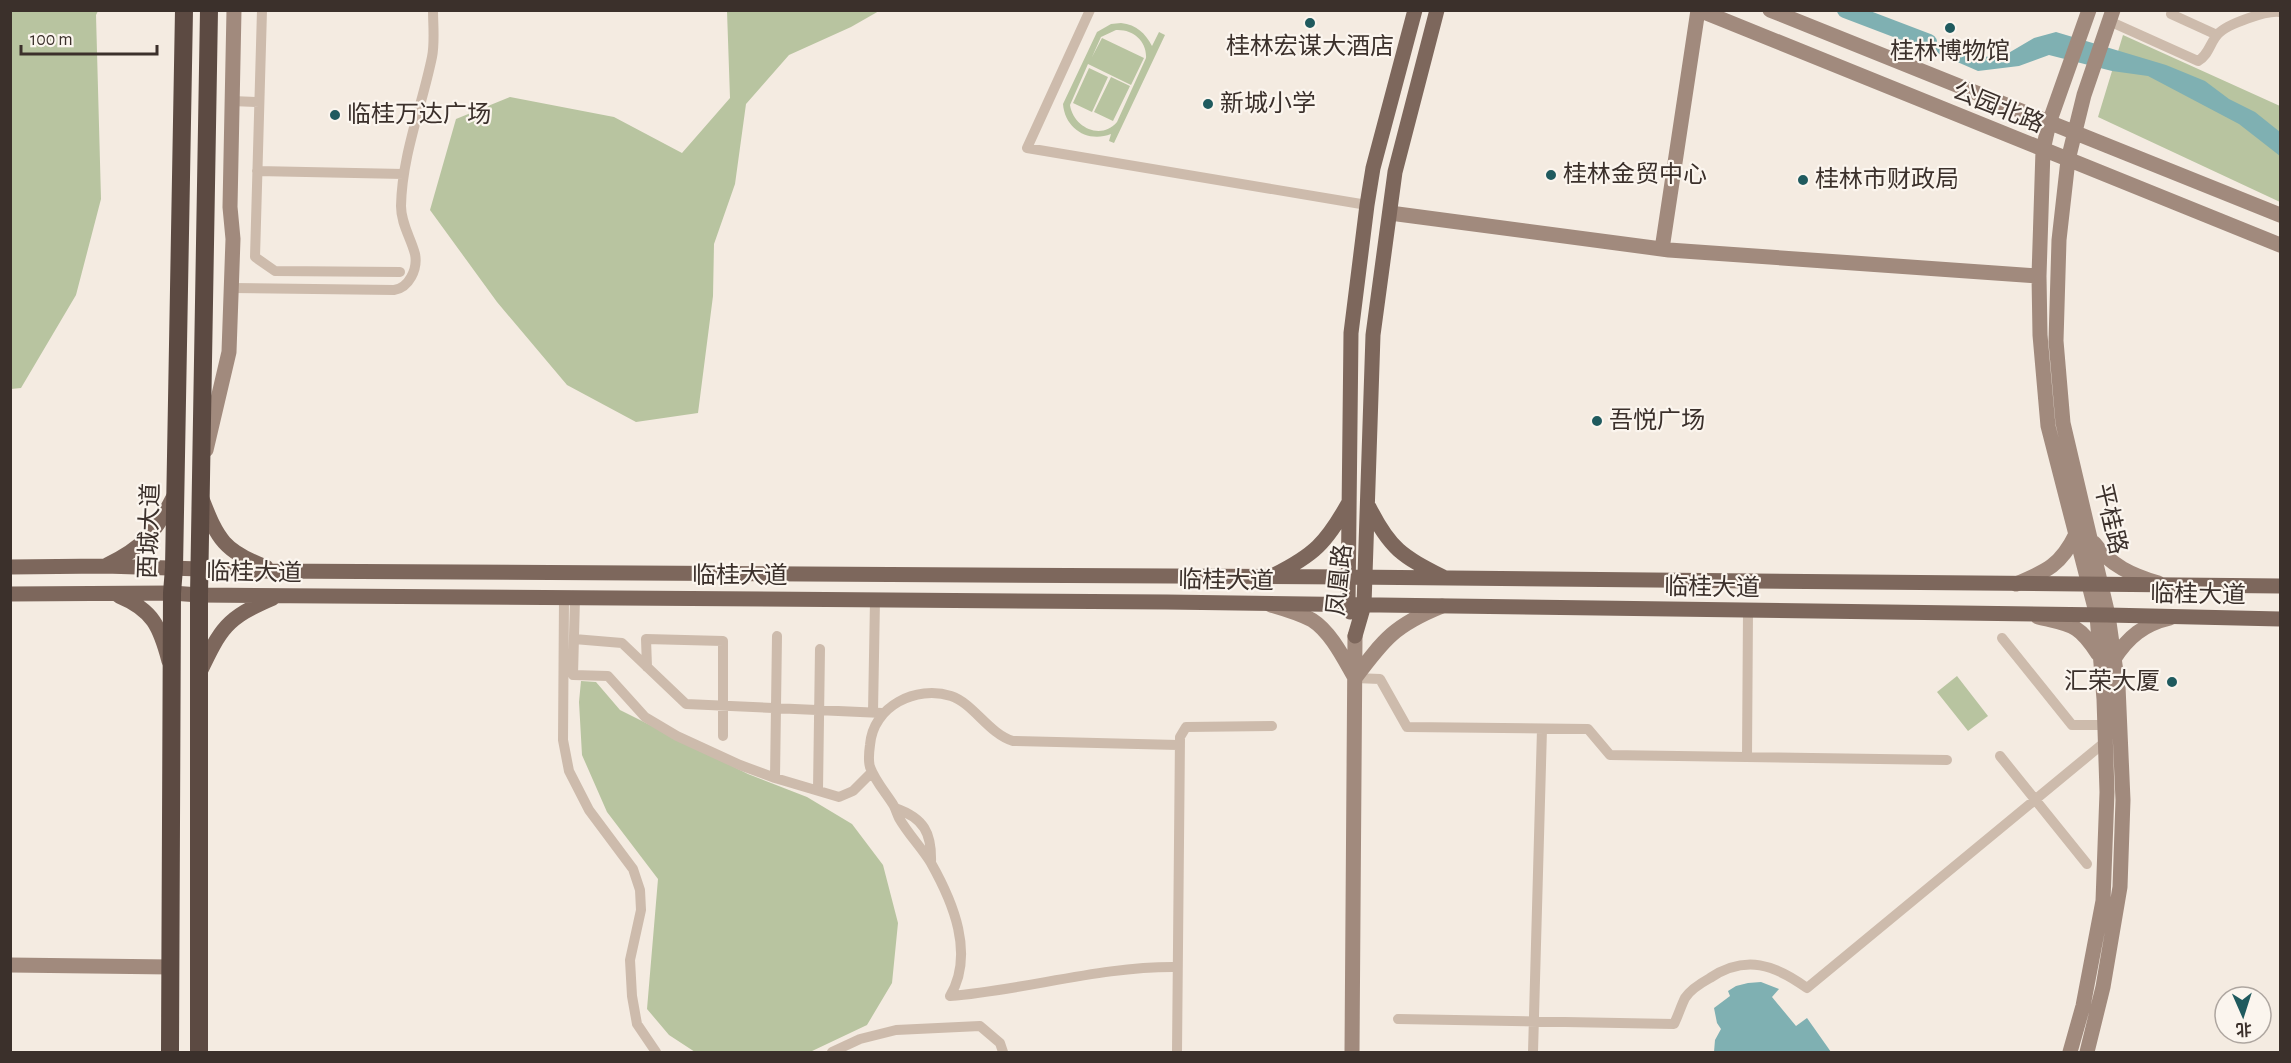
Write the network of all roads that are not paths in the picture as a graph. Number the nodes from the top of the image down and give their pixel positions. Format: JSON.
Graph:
{"nodes":[{"id":1,"x":184,"y":10,"type":"edge"},
{"id":2,"x":209,"y":10,"type":"edge"},
{"id":3,"x":234,"y":10,"type":"edge"},
{"id":4,"x":262,"y":10,"type":"edge"},
{"id":5,"x":434,"y":10,"type":"edge"},
{"id":6,"x":1090,"y":10,"type":"edge"},
{"id":7,"x":1415,"y":10,"type":"edge"},
{"id":8,"x":1437,"y":10,"type":"edge"},
{"id":9,"x":1770,"y":10,"type":"edge"},
{"id":10,"x":2089,"y":10,"type":"edge"},
{"id":11,"x":1700,"y":11,"type":"edge"},
{"id":12,"x":2169,"y":12,"type":"edge"},
{"id":13,"x":2280,"y":12,"type":"edge"},
{"id":14,"x":2109,"y":22,"type":"edge"},
{"id":15,"x":2217,"y":35,"type":"junction"},
{"id":16,"x":232,"y":101,"type":"junction"},
{"id":17,"x":259,"y":102,"type":"junction"},
{"id":18,"x":2049,"y":123,"type":"junction"},
{"id":19,"x":2075,"y":133,"type":"junction"},
{"id":20,"x":2043,"y":150,"type":"junction"},
{"id":21,"x":2068,"y":160,"type":"junction"},
{"id":22,"x":257,"y":171,"type":"junction"},
{"id":23,"x":404,"y":174,"type":"junction"},
{"id":24,"x":1367,"y":205,"type":"junction"},
{"id":25,"x":1391,"y":209,"type":"junction"},
{"id":26,"x":2280,"y":215,"type":"edge"},
{"id":27,"x":1666,"y":245,"type":"junction"},
{"id":28,"x":2280,"y":245,"type":"edge"},
{"id":29,"x":232,"y":256,"type":"junction"},
{"id":30,"x":255,"y":257,"type":"junction"},
{"id":31,"x":400,"y":272,"type":"dead end"},
{"id":32,"x":2039,"y":272,"type":"junction"},
{"id":33,"x":231,"y":288,"type":"junction"},
{"id":34,"x":201,"y":471,"type":"junction"},
{"id":35,"x":176,"y":494,"type":"junction"},
{"id":36,"x":201,"y":495,"type":"junction"},
{"id":37,"x":1350,"y":502,"type":"junction"},
{"id":38,"x":1368,"y":505,"type":"junction"},
{"id":39,"x":2084,"y":536,"type":"junction"},
{"id":40,"x":105,"y":566,"type":"junction"},
{"id":41,"x":10,"y":567,"type":"edge"},
{"id":42,"x":174,"y":568,"type":"junction"},
{"id":43,"x":200,"y":568,"type":"junction"},
{"id":44,"x":277,"y":571,"type":"junction"},
{"id":45,"x":1271,"y":576,"type":"junction"},
{"id":46,"x":1349,"y":577,"type":"junction"},
{"id":47,"x":1366,"y":577,"type":"junction"},
{"id":48,"x":1446,"y":578,"type":"junction"},
{"id":49,"x":2016,"y":584,"type":"junction"},
{"id":50,"x":2096,"y":585,"type":"junction"},
{"id":51,"x":2167,"y":586,"type":"junction"},
{"id":52,"x":2280,"y":586,"type":"edge"},
{"id":53,"x":114,"y":593,"type":"junction"},
{"id":54,"x":172,"y":593,"type":"junction"},
{"id":55,"x":10,"y":594,"type":"edge"},
{"id":56,"x":199,"y":595,"type":"junction"},
{"id":57,"x":278,"y":596,"type":"junction"},
{"id":58,"x":569,"y":598,"type":"junction"},
{"id":59,"x":875,"y":600,"type":"junction"},
{"id":60,"x":1267,"y":604,"type":"junction"},
{"id":61,"x":1348,"y":605,"type":"junction"},
{"id":62,"x":1364,"y":605,"type":"junction"},
{"id":63,"x":1442,"y":606,"type":"junction"},
{"id":64,"x":1748,"y":611,"type":"junction"},
{"id":65,"x":2026,"y":615,"type":"junction"},
{"id":66,"x":2102,"y":615,"type":"junction"},
{"id":67,"x":2173,"y":617,"type":"junction"},
{"id":68,"x":2280,"y":619,"type":"edge"},
{"id":69,"x":777,"y":636,"type":"dead end"},
{"id":70,"x":1355,"y":636,"type":"junction"},
{"id":71,"x":2002,"y":638,"type":"dead end"},
{"id":72,"x":574,"y":639,"type":"junction"},
{"id":73,"x":820,"y":649,"type":"dead end"},
{"id":74,"x":2107,"y":658,"type":"junction"},
{"id":75,"x":647,"y":667,"type":"junction"},
{"id":76,"x":171,"y":670,"type":"junction"},
{"id":77,"x":199,"y":674,"type":"junction"},
{"id":78,"x":1355,"y":678,"type":"junction"},
{"id":79,"x":723,"y":706,"type":"junction"},
{"id":80,"x":878,"y":712,"type":"junction"},
{"id":81,"x":2105,"y":725,"type":"junction"},
{"id":82,"x":1272,"y":726,"type":"dead end"},
{"id":83,"x":1542,"y":729,"type":"junction"},
{"id":84,"x":723,"y":736,"type":"dead end"},
{"id":85,"x":2105,"y":741,"type":"junction"},
{"id":86,"x":1178,"y":745,"type":"junction"},
{"id":87,"x":2000,"y":756,"type":"dead end"},
{"id":88,"x":1747,"y":757,"type":"junction"},
{"id":89,"x":1947,"y":760,"type":"dead end"},
{"id":90,"x":872,"y":772,"type":"junction"},
{"id":91,"x":775,"y":778,"type":"junction"},
{"id":92,"x":818,"y":790,"type":"junction"},
{"id":93,"x":2035,"y":800,"type":"junction"},
{"id":94,"x":2087,"y":864,"type":"dead end"},
{"id":95,"x":10,"y":965,"type":"edge"},
{"id":96,"x":171,"y":967,"type":"junction"},
{"id":97,"x":1177,"y":967,"type":"junction"},
{"id":98,"x":1398,"y":1019,"type":"dead end"},
{"id":99,"x":1534,"y":1021,"type":"junction"},
{"id":100,"x":170,"y":1053,"type":"edge"},
{"id":101,"x":199,"y":1053,"type":"edge"},
{"id":102,"x":656,"y":1053,"type":"edge"},
{"id":103,"x":832,"y":1053,"type":"edge"},
{"id":104,"x":1003,"y":1053,"type":"edge"},
{"id":105,"x":1177,"y":1053,"type":"edge"},
{"id":106,"x":1352,"y":1053,"type":"edge"},
{"id":107,"x":1533,"y":1053,"type":"edge"},
{"id":108,"x":2070,"y":1053,"type":"edge"},
{"id":109,"x":2087,"y":1053,"type":"edge"}],
"edges":[{"from":1,"to":35,"type":"highway","name":"西城大道"},
{"from":2,"to":34,"type":"highway","name":"西城大道"},
{"from":3,"to":16,"type":"main road"},
{"from":4,"to":17,"type":"street"},
{"from":5,"to":23,"type":"street"},
{"from":6,"to":24,"type":"street"},
{"from":7,"to":24,"type":"main road","name":"凤凰路"},
{"from":8,"to":25,"type":"main road","name":"凤凰路"},
{"from":9,"to":18,"type":"main road","name":"公园北路"},
{"from":10,"to":18,"type":"main road","name":"平桂路"},
{"from":11,"to":20,"type":"main road","name":"公园北路"},
{"from":11,"to":27,"type":"main road"},
{"from":12,"to":15,"type":"street"},
{"from":13,"to":15,"type":"street"},
{"from":14,"to":15,"type":"street"},
{"from":14,"to":19,"type":"main road","name":"平桂路"},
{"from":16,"to":17,"type":"street"},
{"from":16,"to":29,"type":"main road"},
{"from":17,"to":22,"type":"street"},
{"from":18,"to":19,"type":"main road","name":"公园北路"},
{"from":18,"to":20,"type":"main road","name":"平桂路"},
{"from":19,"to":21,"type":"main road","name":"平桂路"},
{"from":19,"to":26,"type":"main road","name":"公园北路"},
{"from":20,"to":21,"type":"main road","name":"公园北路"},
{"from":20,"to":32,"type":"main road","name":"平桂路"},
{"from":21,"to":28,"type":"main road","name":"公园北路"},
{"from":21,"to":39,"type":"main road","name":"平桂路"},
{"from":22,"to":23,"type":"street"},
{"from":22,"to":30,"type":"street"},
{"from":23,"to":33,"type":"street"},
{"from":24,"to":37,"type":"main road","name":"凤凰路"},
{"from":25,"to":27,"type":"main road"},
{"from":25,"to":38,"type":"main road","name":"凤凰路"},
{"from":27,"to":32,"type":"main road"},
{"from":29,"to":30,"type":"street"},
{"from":29,"to":33,"type":"main road"},
{"from":30,"to":31,"type":"street"},
{"from":32,"to":39,"type":"main road","name":"平桂路"},
{"from":33,"to":34,"type":"main road"},
{"from":34,"to":36,"type":"highway","name":"西城大道"},
{"from":35,"to":40,"type":"main road"},
{"from":35,"to":42,"type":"highway","name":"西城大道"},
{"from":36,"to":43,"type":"highway","name":"西城大道"},
{"from":36,"to":44,"type":"main road"},
{"from":37,"to":45,"type":"main road"},
{"from":37,"to":46,"type":"main road","name":"凤凰路"},
{"from":38,"to":47,"type":"main road","name":"凤凰路"},
{"from":38,"to":48,"type":"main road"},
{"from":39,"to":49,"type":"main road"},
{"from":39,"to":50,"type":"main road","name":"平桂路"},
{"from":39,"to":51,"type":"main road"},
{"from":40,"to":41,"type":"main road","name":"临桂大道"},
{"from":40,"to":42,"type":"main road","name":"临桂大道"},
{"from":42,"to":43,"type":"main road","name":"临桂大道"},
{"from":42,"to":54,"type":"highway","name":"西城大道"},
{"from":43,"to":44,"type":"main road","name":"临桂大道"},
{"from":43,"to":56,"type":"highway","name":"西城大道"},
{"from":44,"to":45,"type":"main road","name":"临桂大道"},
{"from":45,"to":46,"type":"main road","name":"临桂大道"},
{"from":46,"to":47,"type":"main road","name":"临桂大道"},
{"from":46,"to":61,"type":"main road","name":"凤凰路"},
{"from":47,"to":48,"type":"main road","name":"临桂大道"},
{"from":47,"to":62,"type":"main road","name":"凤凰路"},
{"from":48,"to":49,"type":"main road","name":"临桂大道"},
{"from":49,"to":50,"type":"main road","name":"临桂大道"},
{"from":50,"to":51,"type":"main road","name":"临桂大道"},
{"from":50,"to":66,"type":"main road","name":"平桂路"},
{"from":51,"to":52,"type":"main road","name":"临桂大道"},
{"from":53,"to":54,"type":"main road","name":"临桂大道"},
{"from":53,"to":55,"type":"main road","name":"临桂大道"},
{"from":53,"to":76,"type":"main road"},
{"from":54,"to":56,"type":"main road","name":"临桂大道"},
{"from":54,"to":76,"type":"highway","name":"西城大道"},
{"from":56,"to":57,"type":"main road","name":"临桂大道"},
{"from":56,"to":77,"type":"highway","name":"西城大道"},
{"from":57,"to":58,"type":"main road","name":"临桂大道"},
{"from":57,"to":77,"type":"main road"},
{"from":58,"to":59,"type":"main road","name":"临桂大道"},
{"from":58,"to":72,"type":"street"},
{"from":58,"to":102,"type":"street"},
{"from":59,"to":60,"type":"main road","name":"临桂大道"},
{"from":59,"to":80,"type":"street"},
{"from":60,"to":61,"type":"main road","name":"临桂大道"},
{"from":60,"to":78,"type":"main road"},
{"from":61,"to":62,"type":"main road","name":"临桂大道"},
{"from":61,"to":70,"type":"main road","name":"凤凰路"},
{"from":62,"to":63,"type":"main road","name":"临桂大道"},
{"from":62,"to":70,"type":"main road","name":"凤凰路"},
{"from":63,"to":64,"type":"main road","name":"临桂大道"},
{"from":63,"to":78,"type":"main road"},
{"from":64,"to":65,"type":"main road","name":"临桂大道"},
{"from":64,"to":88,"type":"street"},
{"from":65,"to":66,"type":"main road","name":"临桂大道"},
{"from":65,"to":74,"type":"main road"},
{"from":66,"to":67,"type":"main road","name":"临桂大道"},
{"from":66,"to":74,"type":"main road","name":"平桂路"},
{"from":67,"to":68,"type":"main road","name":"临桂大道"},
{"from":67,"to":74,"type":"main road"},
{"from":69,"to":91,"type":"street"},
{"from":70,"to":78,"type":"main road"},
{"from":71,"to":81,"type":"street"},
{"from":72,"to":75,"type":"street"},
{"from":72,"to":91,"type":"street"},
{"from":73,"to":92,"type":"street"},
{"from":74,"to":81,"type":"main road","name":"平桂路"},
{"from":74,"to":109,"type":"main road","name":"平桂路"},
{"from":75,"to":79,"type":"street"},
{"from":75,"to":79,"type":"street"},
{"from":76,"to":96,"type":"highway","name":"西城大道"},
{"from":77,"to":101,"type":"highway","name":"西城大道"},
{"from":78,"to":83,"type":"street"},
{"from":78,"to":106,"type":"main road"},
{"from":79,"to":80,"type":"street"},
{"from":79,"to":84,"type":"street"},
{"from":80,"to":86,"type":"street"},
{"from":80,"to":90,"type":"street"},
{"from":81,"to":85,"type":"main road","name":"平桂路"},
{"from":82,"to":86,"type":"street"},
{"from":83,"to":88,"type":"street"},
{"from":83,"to":99,"type":"street"},
{"from":85,"to":93,"type":"street"},
{"from":85,"to":108,"type":"main road","name":"平桂路"},
{"from":86,"to":97,"type":"street"},
{"from":87,"to":93,"type":"street"},
{"from":88,"to":89,"type":"street"},
{"from":90,"to":92,"type":"street"},
{"from":90,"to":97,"type":"street"},
{"from":91,"to":92,"type":"street"},
{"from":93,"to":94,"type":"street"},
{"from":93,"to":99,"type":"street"},
{"from":95,"to":96,"type":"main road"},
{"from":96,"to":100,"type":"highway","name":"西城大道"},
{"from":97,"to":105,"type":"street"},
{"from":98,"to":99,"type":"street"},
{"from":99,"to":107,"type":"street"},
{"from":103,"to":104,"type":"street"}]}
